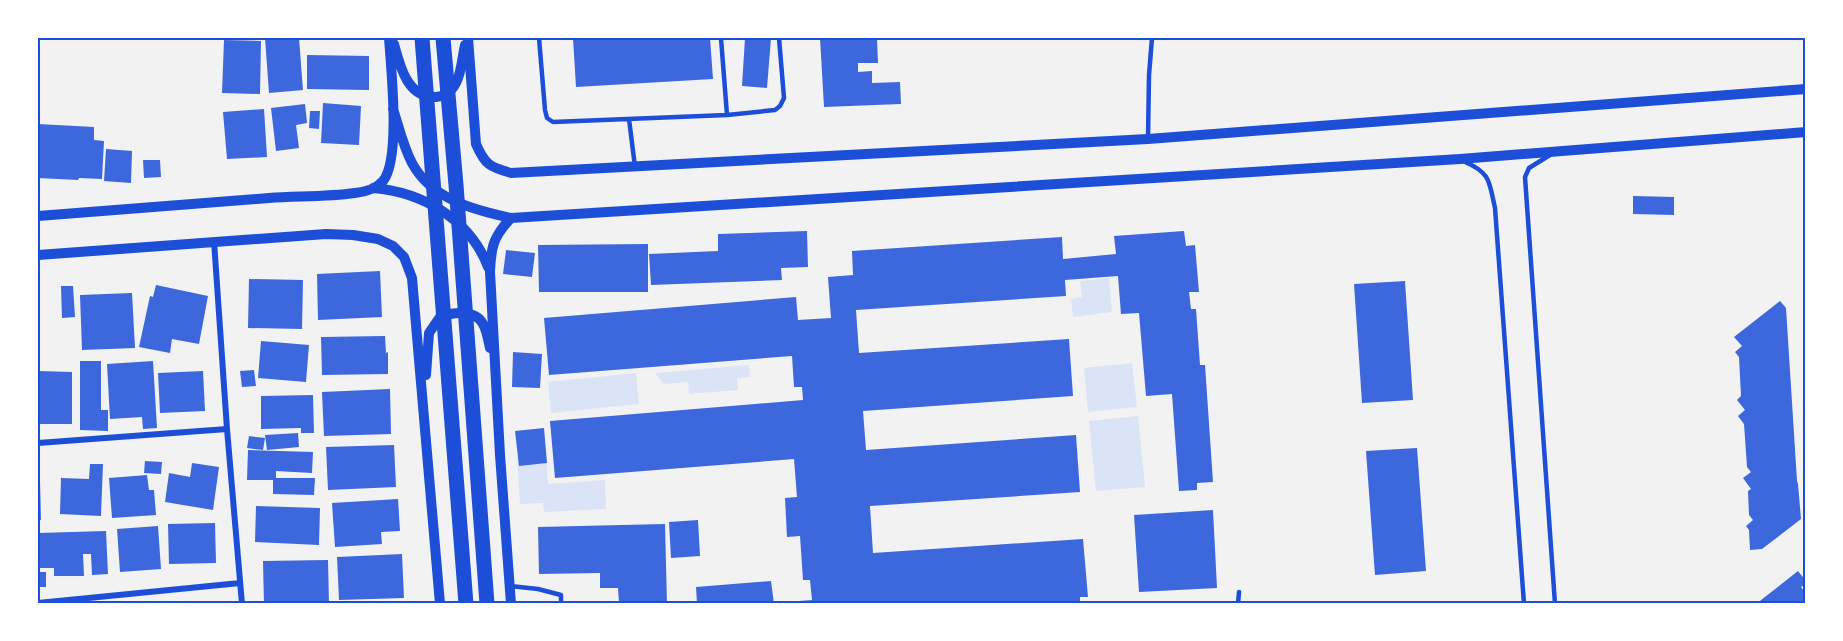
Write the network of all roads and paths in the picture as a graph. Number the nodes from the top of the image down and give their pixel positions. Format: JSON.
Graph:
{"nodes":[{"id":1,"x":391,"y":38,"type":"edge"},
{"id":2,"x":422,"y":38,"type":"edge"},
{"id":3,"x":443,"y":38,"type":"edge"},
{"id":4,"x":468,"y":38,"type":"edge"},
{"id":5,"x":539,"y":38,"type":"edge"},
{"id":6,"x":721,"y":38,"type":"edge"},
{"id":7,"x":779,"y":38,"type":"edge"},
{"id":8,"x":1152,"y":38,"type":"edge"},
{"id":9,"x":1806,"y":89,"type":"edge"},
{"id":10,"x":393,"y":109,"type":"junction"},
{"id":11,"x":727,"y":115,"type":"junction"},
{"id":12,"x":629,"y":119,"type":"junction"},
{"id":13,"x":1806,"y":132,"type":"edge"},
{"id":14,"x":1148,"y":139,"type":"junction"},
{"id":15,"x":1557,"y":152,"type":"junction"},
{"id":16,"x":1460,"y":159,"type":"junction"},
{"id":17,"x":635,"y":168,"type":"junction"},
{"id":18,"x":373,"y":188,"type":"junction"},
{"id":19,"x":38,"y":216,"type":"edge"},
{"id":20,"x":511,"y":218,"type":"junction"},
{"id":21,"x":214,"y":241,"type":"junction"},
{"id":22,"x":38,"y":255,"type":"edge"},
{"id":23,"x":490,"y":272,"type":"junction"},
{"id":24,"x":495,"y":368,"type":"junction"},
{"id":25,"x":423,"y":407,"type":"junction"},
{"id":26,"x":227,"y":429,"type":"junction"},
{"id":27,"x":38,"y":443,"type":"edge"},
{"id":28,"x":240,"y":583,"type":"junction"},
{"id":29,"x":510,"y":586,"type":"junction"},
{"id":30,"x":1239,"y":592,"type":"dead end"},
{"id":31,"x":38,"y":603,"type":"edge"},
{"id":32,"x":242,"y":603,"type":"edge"},
{"id":33,"x":440,"y":603,"type":"edge"},
{"id":34,"x":466,"y":603,"type":"edge"},
{"id":35,"x":487,"y":603,"type":"edge"},
{"id":36,"x":512,"y":603,"type":"edge"},
{"id":37,"x":561,"y":603,"type":"edge"},
{"id":38,"x":1238,"y":603,"type":"edge"},
{"id":39,"x":1524,"y":603,"type":"edge"},
{"id":40,"x":1555,"y":603,"type":"edge"}],
"edges":[{"from":1,"to":4,"type":"street"},
{"from":1,"to":10,"type":"street"},
{"from":2,"to":34,"type":"main road"},
{"from":3,"to":35,"type":"main road"},
{"from":4,"to":17,"type":"street"},
{"from":5,"to":12,"type":"lane"},
{"from":6,"to":11,"type":"lane"},
{"from":7,"to":11,"type":"lane"},
{"from":8,"to":14,"type":"lane"},
{"from":9,"to":14,"type":"street"},
{"from":10,"to":18,"type":"street"},
{"from":10,"to":20,"type":"street"},
{"from":11,"to":12,"type":"lane"},
{"from":12,"to":17,"type":"lane"},
{"from":13,"to":15,"type":"street"},
{"from":14,"to":17,"type":"street"},
{"from":15,"to":16,"type":"street"},
{"from":15,"to":40,"type":"lane"},
{"from":16,"to":20,"type":"street"},
{"from":16,"to":39,"type":"lane"},
{"from":18,"to":19,"type":"street"},
{"from":18,"to":23,"type":"street"},
{"from":20,"to":23,"type":"street"},
{"from":21,"to":22,"type":"street"},
{"from":21,"to":25,"type":"street"},
{"from":21,"to":26,"type":"street"},
{"from":23,"to":24,"type":"street"},
{"from":24,"to":25,"type":"street"},
{"from":24,"to":29,"type":"street"},
{"from":25,"to":33,"type":"street"},
{"from":26,"to":27,"type":"street"},
{"from":26,"to":28,"type":"street"},
{"from":28,"to":31,"type":"street"},
{"from":28,"to":32,"type":"street"},
{"from":29,"to":36,"type":"street"},
{"from":29,"to":37,"type":"lane"},
{"from":30,"to":38,"type":"lane"}]}
